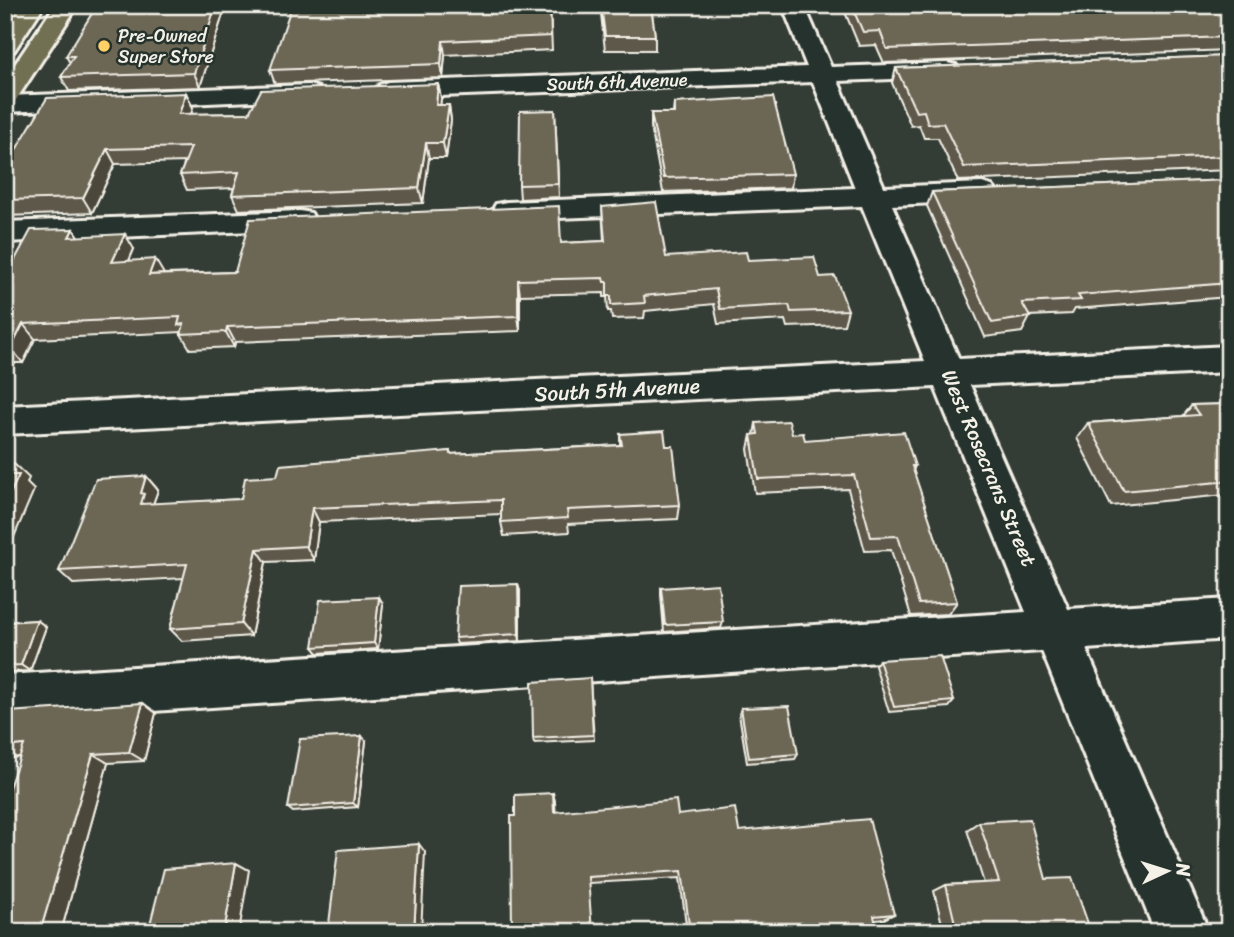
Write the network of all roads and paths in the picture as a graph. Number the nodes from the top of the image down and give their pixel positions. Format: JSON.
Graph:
{"nodes":[{"id":1,"x":33,"y":5,"type":"edge"},
{"id":2,"x":67,"y":5,"type":"edge"},
{"id":3,"x":793,"y":5,"type":"edge"},
{"id":4,"x":5,"y":46,"type":"edge"},
{"id":5,"x":966,"y":69,"type":"edge"},
{"id":6,"x":822,"y":75,"type":"junction"},
{"id":7,"x":359,"y":91,"type":"edge"},
{"id":8,"x":331,"y":92,"type":"edge"},
{"id":9,"x":5,"y":98,"type":"edge"},
{"id":10,"x":5,"y":104,"type":"edge"},
{"id":11,"x":1014,"y":191,"type":"edge"},
{"id":12,"x":874,"y":197,"type":"junction"},
{"id":13,"x":484,"y":212,"type":"edge"},
{"id":14,"x":330,"y":219,"type":"edge"},
{"id":15,"x":5,"y":232,"type":"edge"},
{"id":16,"x":1229,"y":359,"type":"edge"},
{"id":17,"x":949,"y":372,"type":"junction"},
{"id":18,"x":5,"y":420,"type":"edge"},
{"id":19,"x":1229,"y":619,"type":"edge"},
{"id":20,"x":1056,"y":629,"type":"junction"},
{"id":21,"x":5,"y":698,"type":"edge"},
{"id":22,"x":1182,"y":932,"type":"edge"}],
"edges":[{"from":1,"to":4,"type":"main road"},
{"from":2,"to":9,"type":"main road"},
{"from":3,"to":6,"type":"street","name":"West Rosecrans Street"},
{"from":5,"to":6,"type":"street","name":"South 6th Avenue"},
{"from":6,"to":7,"type":"street","name":"South 6th Avenue"},
{"from":6,"to":12,"type":"street","name":"West Rosecrans Street"},
{"from":8,"to":10,"type":"street"},
{"from":11,"to":12,"type":"street"},
{"from":12,"to":13,"type":"street"},
{"from":12,"to":17,"type":"street","name":"West Rosecrans Street"},
{"from":14,"to":15,"type":"street"},
{"from":16,"to":17,"type":"street","name":"South 5th Avenue"},
{"from":17,"to":18,"type":"street","name":"South 5th Avenue"},
{"from":17,"to":20,"type":"street","name":"West Rosecrans Street"},
{"from":19,"to":20,"type":"street"},
{"from":20,"to":21,"type":"street"},
{"from":20,"to":22,"type":"street","name":"West Rosecrans Street"}]}
